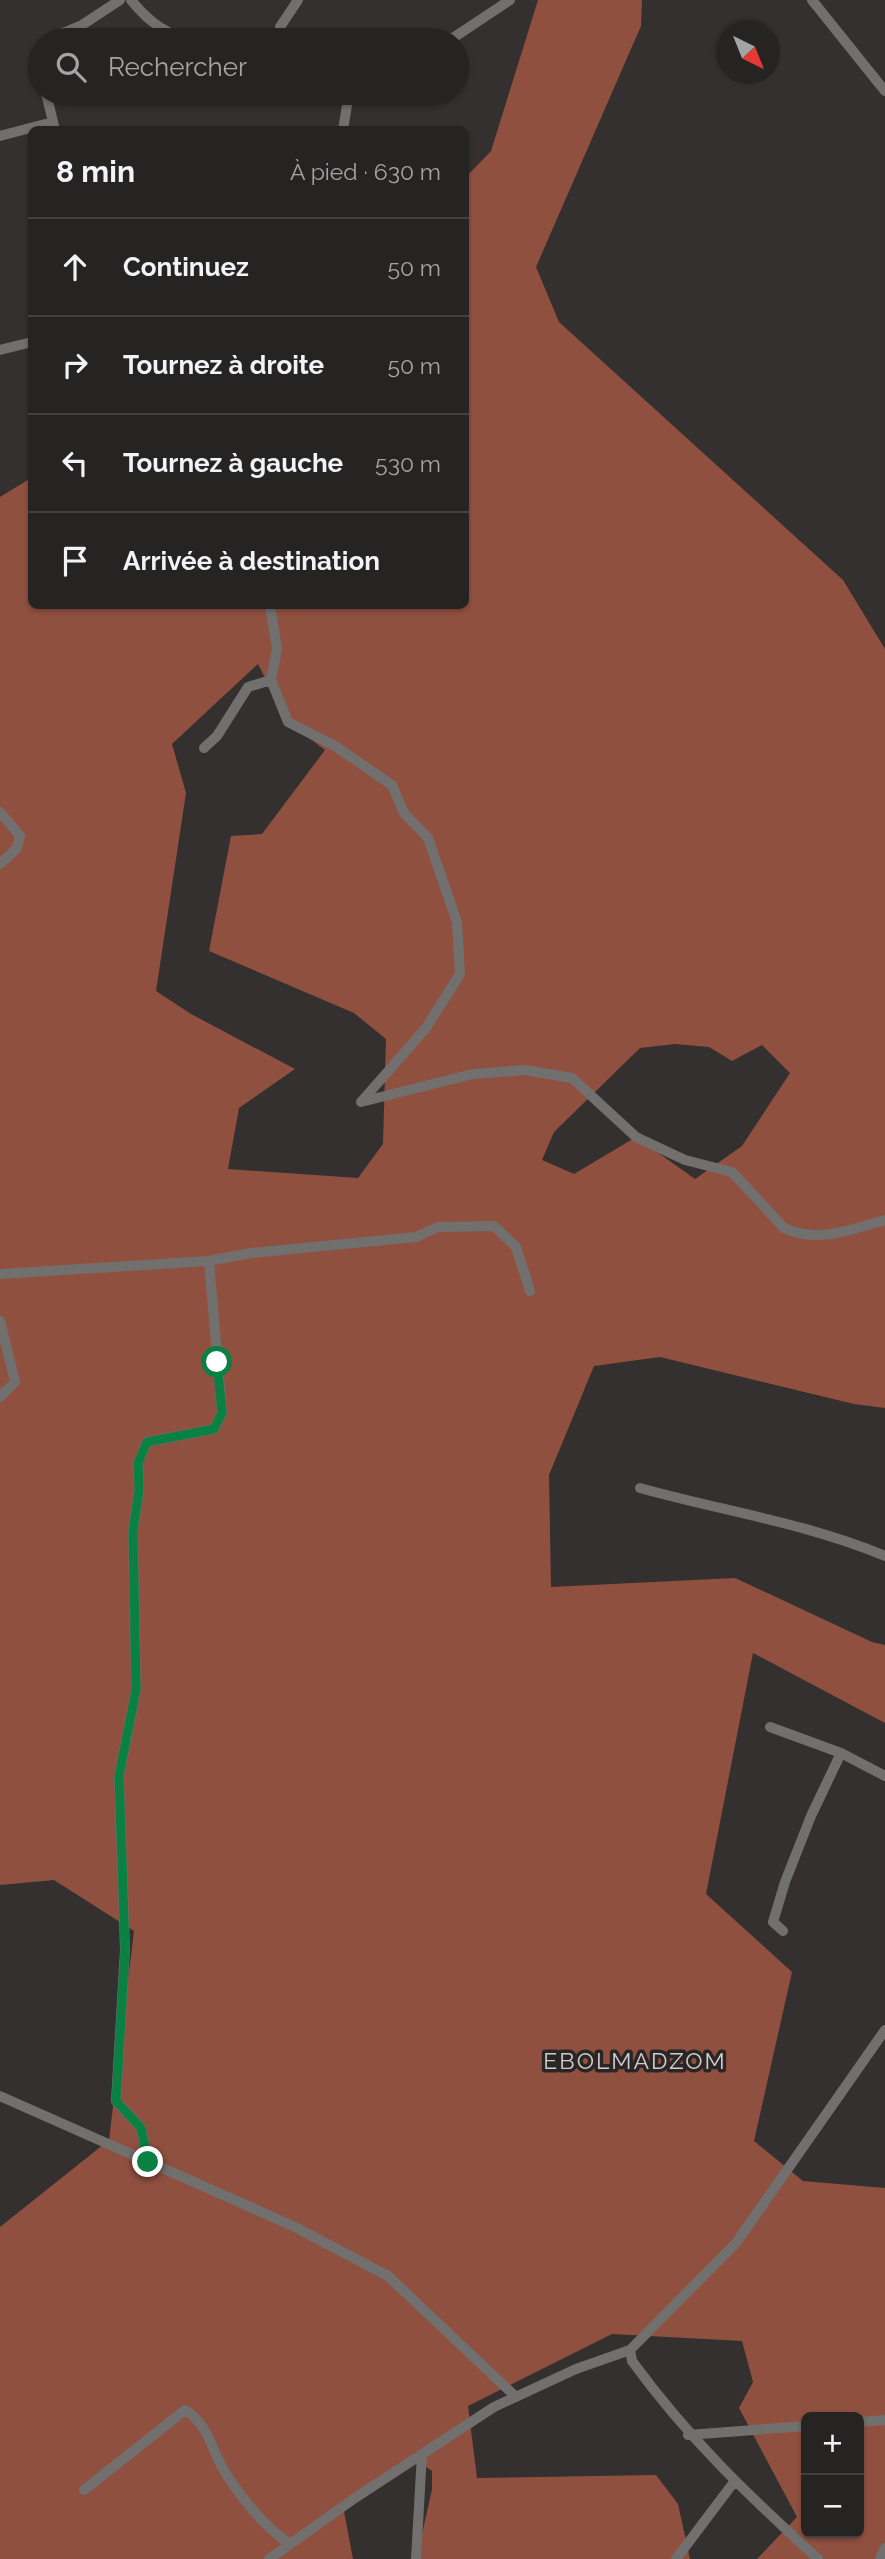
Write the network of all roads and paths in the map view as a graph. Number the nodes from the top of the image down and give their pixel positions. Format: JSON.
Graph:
{"nodes":[{"id":1,"x":120,"y":0,"type":"edge"},
{"id":2,"x":131,"y":0,"type":"edge"},
{"id":3,"x":298,"y":0,"type":"edge"},
{"id":4,"x":510,"y":0,"type":"edge"},
{"id":5,"x":812,"y":0,"type":"edge"},
{"id":6,"x":75,"y":28,"type":"edge"},
{"id":7,"x":159,"y":28,"type":"edge"},
{"id":8,"x":282,"y":28,"type":"edge"},
{"id":9,"x":468,"y":28,"type":"edge"},
{"id":10,"x":885,"y":91,"type":"edge"},
{"id":11,"x":49,"y":105,"type":"edge"},
{"id":12,"x":347,"y":105,"type":"edge"},
{"id":13,"x":54,"y":126,"type":"edge"},
{"id":14,"x":344,"y":126,"type":"edge"},
{"id":15,"x":28,"y":131,"type":"edge"},
{"id":16,"x":0,"y":136,"type":"edge"},
{"id":17,"x":28,"y":343,"type":"edge"},
{"id":18,"x":0,"y":350,"type":"edge"},
{"id":19,"x":270,"y":609,"type":"edge"},
{"id":20,"x":271,"y":680,"type":"junction"},
{"id":21,"x":204,"y":748,"type":"dead end"},
{"id":22,"x":0,"y":812,"type":"edge"},
{"id":23,"x":0,"y":864,"type":"edge"},
{"id":24,"x":885,"y":1220,"type":"edge"},
{"id":25,"x":209,"y":1261,"type":"junction"},
{"id":26,"x":0,"y":1274,"type":"edge"},
{"id":27,"x":530,"y":1291,"type":"dead end"},
{"id":28,"x":0,"y":1321,"type":"edge"},
{"id":29,"x":0,"y":1396,"type":"edge"},
{"id":30,"x":640,"y":1488,"type":"dead end"},
{"id":31,"x":885,"y":1556,"type":"edge"},
{"id":32,"x":770,"y":1727,"type":"dead end"},
{"id":33,"x":841,"y":1753,"type":"junction"},
{"id":34,"x":885,"y":1776,"type":"edge"},
{"id":35,"x":783,"y":1931,"type":"dead end"},
{"id":36,"x":885,"y":2029,"type":"edge"},
{"id":37,"x":0,"y":2096,"type":"edge"},
{"id":38,"x":148,"y":2161,"type":"junction"},
{"id":39,"x":630,"y":2350,"type":"junction"},
{"id":40,"x":516,"y":2397,"type":"junction"},
{"id":41,"x":885,"y":2420,"type":"edge"},
{"id":42,"x":864,"y":2422,"type":"edge"},
{"id":43,"x":801,"y":2426,"type":"edge"},
{"id":44,"x":688,"y":2435,"type":"junction"},
{"id":45,"x":422,"y":2454,"type":"junction"},
{"id":46,"x":734,"y":2482,"type":"junction"},
{"id":47,"x":84,"y":2490,"type":"dead end"},
{"id":48,"x":290,"y":2544,"type":"junction"},
{"id":49,"x":885,"y":2548,"type":"edge"},
{"id":50,"x":270,"y":2559,"type":"edge"},
{"id":51,"x":416,"y":2559,"type":"edge"},
{"id":52,"x":676,"y":2559,"type":"edge"},
{"id":53,"x":818,"y":2559,"type":"edge"},
{"id":54,"x":880,"y":2559,"type":"edge"}],
"edges":[{"from":1,"to":6,"type":"street"},
{"from":2,"to":7,"type":"street"},
{"from":3,"to":8,"type":"street"},
{"from":4,"to":9,"type":"street"},
{"from":5,"to":10,"type":"street"},
{"from":11,"to":13,"type":"street"},
{"from":12,"to":14,"type":"street"},
{"from":15,"to":16,"type":"street"},
{"from":17,"to":18,"type":"street"},
{"from":19,"to":20,"type":"street"},
{"from":20,"to":21,"type":"street"},
{"from":20,"to":24,"type":"street"},
{"from":22,"to":23,"type":"street"},
{"from":25,"to":26,"type":"street"},
{"from":25,"to":27,"type":"street"},
{"from":25,"to":38,"type":"street"},
{"from":28,"to":29,"type":"street"},
{"from":30,"to":31,"type":"street"},
{"from":32,"to":33,"type":"street"},
{"from":33,"to":34,"type":"street"},
{"from":33,"to":35,"type":"street"},
{"from":36,"to":39,"type":"street"},
{"from":37,"to":38,"type":"street"},
{"from":38,"to":40,"type":"street"},
{"from":39,"to":40,"type":"street"},
{"from":39,"to":44,"type":"street"},
{"from":40,"to":45,"type":"street"},
{"from":41,"to":42,"type":"street"},
{"from":43,"to":44,"type":"street"},
{"from":44,"to":46,"type":"street"},
{"from":45,"to":48,"type":"street"},
{"from":45,"to":51,"type":"street"},
{"from":46,"to":52,"type":"street"},
{"from":46,"to":53,"type":"street"},
{"from":47,"to":48,"type":"street"},
{"from":48,"to":50,"type":"street"},
{"from":49,"to":54,"type":"street"}]}
